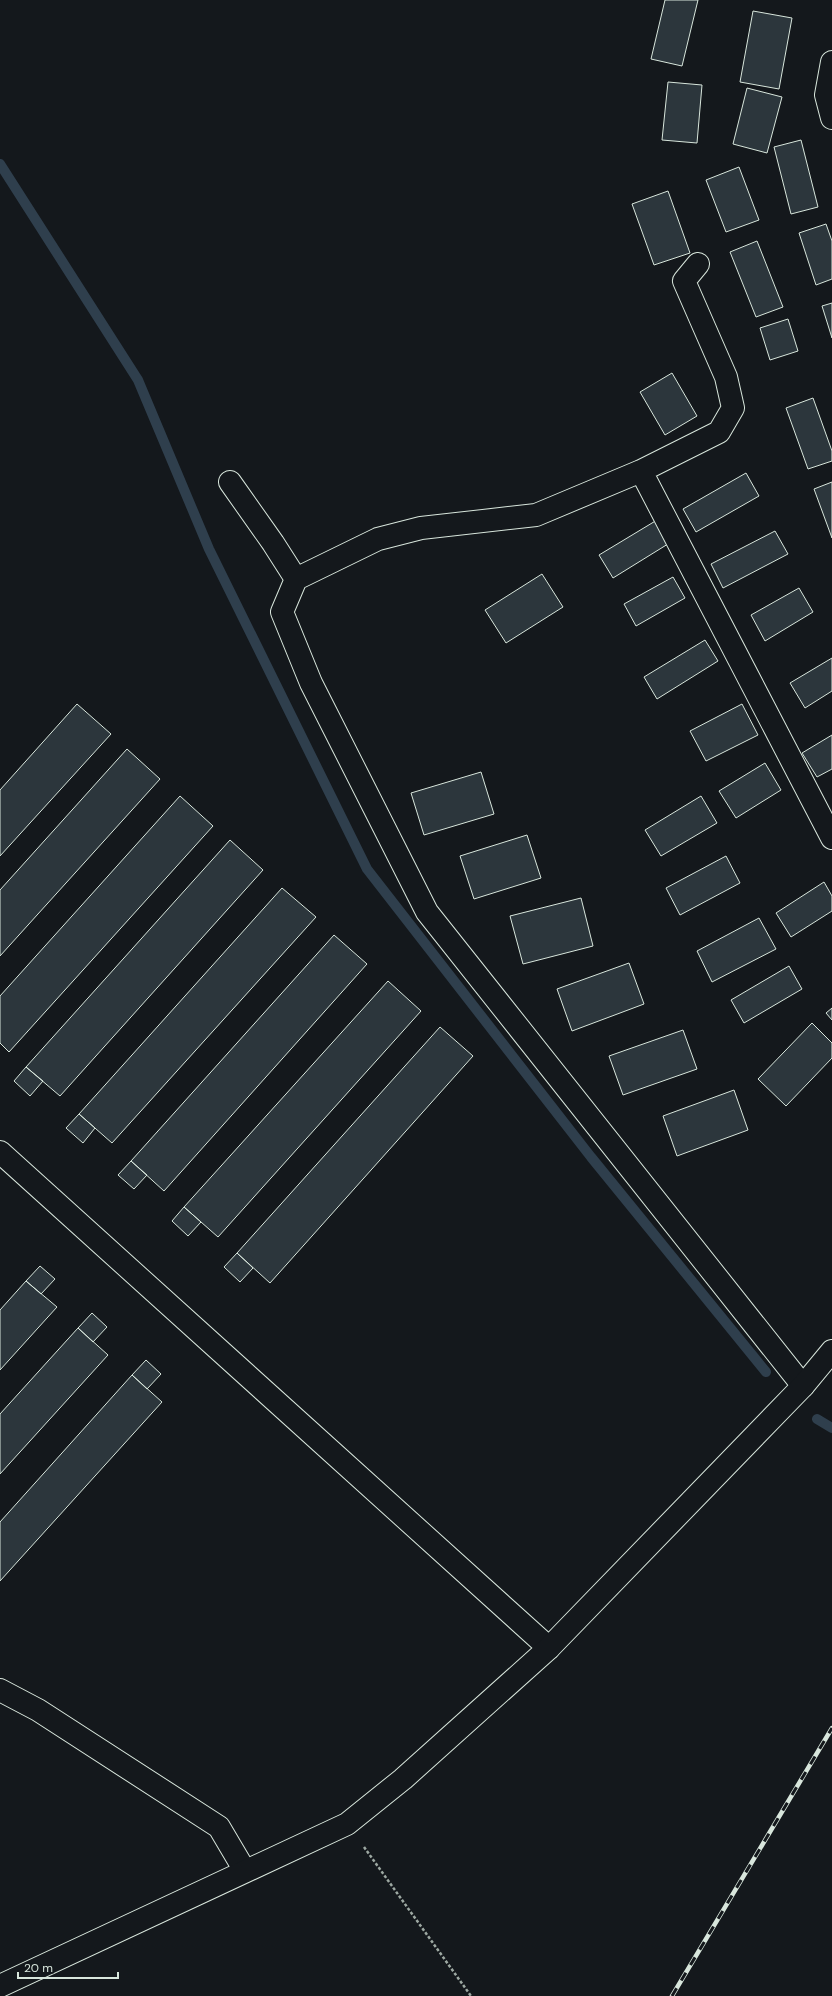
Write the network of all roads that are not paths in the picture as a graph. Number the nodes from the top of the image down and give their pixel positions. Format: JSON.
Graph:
{"nodes":[{"id":1,"x":832,"y":62,"type":"edge"},
{"id":2,"x":832,"y":118,"type":"edge"},
{"id":3,"x":698,"y":264,"type":"dead end"},
{"id":4,"x":641,"y":471,"type":"junction"},
{"id":5,"x":230,"y":482,"type":"dead end"},
{"id":6,"x":296,"y":579,"type":"junction"},
{"id":7,"x":832,"y":838,"type":"edge"},
{"id":8,"x":0,"y":1152,"type":"edge"},
{"id":9,"x":832,"y":1351,"type":"edge"},
{"id":10,"x":803,"y":1386,"type":"junction"},
{"id":11,"x":549,"y":1648,"type":"junction"},
{"id":12,"x":0,"y":1690,"type":"edge"},
{"id":13,"x":245,"y":1871,"type":"junction"},
{"id":14,"x":0,"y":1986,"type":"edge"}],
"edges":[{"from":1,"to":2,"type":"street"},
{"from":3,"to":4,"type":"street"},
{"from":4,"to":6,"type":"street"},
{"from":4,"to":7,"type":"street"},
{"from":5,"to":6,"type":"street"},
{"from":6,"to":10,"type":"street"},
{"from":8,"to":11,"type":"street"},
{"from":9,"to":10,"type":"street"},
{"from":10,"to":11,"type":"street"},
{"from":11,"to":13,"type":"street"},
{"from":12,"to":13,"type":"street"},
{"from":13,"to":14,"type":"street"}]}
